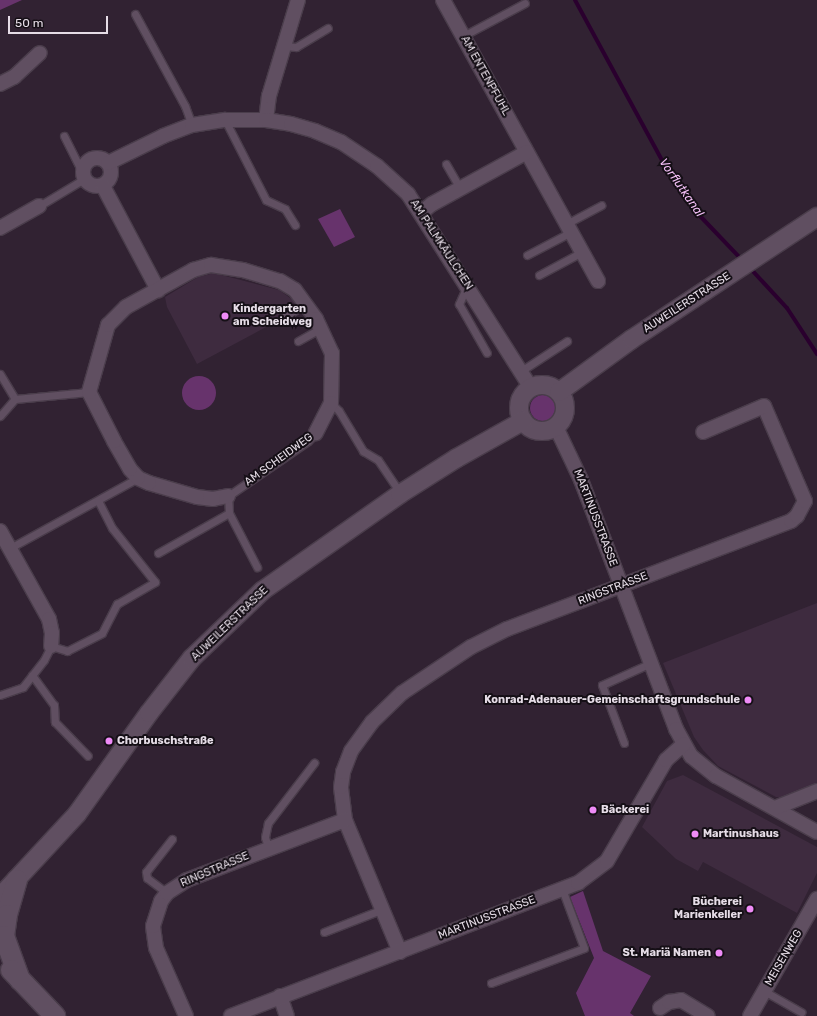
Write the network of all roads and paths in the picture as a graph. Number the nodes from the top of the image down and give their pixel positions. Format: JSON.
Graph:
{"nodes":[{"id":1,"x":443,"y":0,"type":"edge"},
{"id":2,"x":294,"y":1,"type":"edge"},
{"id":3,"x":525,"y":3,"type":"dead end"},
{"id":4,"x":135,"y":14,"type":"dead end"},
{"id":5,"x":328,"y":28,"type":"dead end"},
{"id":6,"x":463,"y":36,"type":"junction"},
{"id":7,"x":284,"y":46,"type":"junction"},
{"id":8,"x":40,"y":53,"type":"dead end"},
{"id":9,"x":0,"y":84,"type":"edge"},
{"id":10,"x":225,"y":120,"type":"junction"},
{"id":11,"x":266,"y":120,"type":"junction"},
{"id":12,"x":192,"y":125,"type":"junction"},
{"id":13,"x":64,"y":136,"type":"dead end"},
{"id":14,"x":527,"y":152,"type":"junction"},
{"id":15,"x":108,"y":163,"type":"junction"},
{"id":16,"x":446,"y":164,"type":"dead end"},
{"id":17,"x":83,"y":175,"type":"junction"},
{"id":18,"x":103,"y":186,"type":"junction"},
{"id":19,"x":460,"y":188,"type":"junction"},
{"id":20,"x":601,"y":205,"type":"dead end"},
{"id":21,"x":39,"y":206,"type":"joint"},
{"id":22,"x":422,"y":212,"type":"junction"},
{"id":23,"x":817,"y":217,"type":"edge"},
{"id":24,"x":295,"y":225,"type":"dead end"},
{"id":25,"x":0,"y":228,"type":"edge"},
{"id":26,"x":568,"y":228,"type":"junction"},
{"id":27,"x":582,"y":252,"type":"junction"},
{"id":28,"x":527,"y":255,"type":"dead end"},
{"id":29,"x":539,"y":275,"type":"dead end"},
{"id":30,"x":598,"y":281,"type":"dead end"},
{"id":31,"x":467,"y":286,"type":"junction"},
{"id":32,"x":158,"y":290,"type":"junction"},
{"id":33,"x":306,"y":304,"type":"junction"},
{"id":34,"x":284,"y":317,"type":"dead end"},
{"id":35,"x":321,"y":328,"type":"junction"},
{"id":36,"x":298,"y":341,"type":"dead end"},
{"id":37,"x":567,"y":341,"type":"dead end"},
{"id":38,"x":488,"y":353,"type":"dead end"},
{"id":39,"x":521,"y":371,"type":"junction"},
{"id":40,"x":0,"y":374,"type":"edge"},
{"id":41,"x":532,"y":388,"type":"junction"},
{"id":42,"x":89,"y":392,"type":"junction"},
{"id":43,"x":559,"y":392,"type":"junction"},
{"id":44,"x":14,"y":399,"type":"junction"},
{"id":45,"x":331,"y":403,"type":"junction"},
{"id":46,"x":0,"y":416,"type":"edge"},
{"id":47,"x":523,"y":421,"type":"junction"},
{"id":48,"x":556,"y":427,"type":"junction"},
{"id":49,"x":703,"y":432,"type":"dead end"},
{"id":50,"x":316,"y":433,"type":"joint"},
{"id":51,"x":138,"y":478,"type":"junction"},
{"id":52,"x":400,"y":494,"type":"junction"},
{"id":53,"x":228,"y":496,"type":"junction"},
{"id":54,"x":98,"y":500,"type":"junction"},
{"id":55,"x":229,"y":513,"type":"junction"},
{"id":56,"x":0,"y":531,"type":"edge"},
{"id":57,"x":10,"y":548,"type":"junction"},
{"id":58,"x":158,"y":553,"type":"dead end"},
{"id":59,"x":257,"y":566,"type":"dead end"},
{"id":60,"x":621,"y":586,"type":"junction"},
{"id":61,"x":51,"y":646,"type":"junction"},
{"id":62,"x":651,"y":663,"type":"junction"},
{"id":63,"x":32,"y":675,"type":"junction"},
{"id":64,"x":0,"y":695,"type":"edge"},
{"id":65,"x":624,"y":743,"type":"dead end"},
{"id":66,"x":684,"y":744,"type":"junction"},
{"id":67,"x":88,"y":756,"type":"dead end"},
{"id":68,"x":314,"y":763,"type":"dead end"},
{"id":69,"x":817,"y":791,"type":"edge"},
{"id":70,"x":775,"y":808,"type":"junction"},
{"id":71,"x":344,"y":820,"type":"junction"},
{"id":72,"x":817,"y":832,"type":"edge"},
{"id":73,"x":172,"y":839,"type":"dead end"},
{"id":74,"x":268,"y":847,"type":"junction"},
{"id":75,"x":17,"y":880,"type":"junction"},
{"id":76,"x":562,"y":889,"type":"junction"},
{"id":77,"x":167,"y":893,"type":"junction"},
{"id":78,"x":0,"y":897,"type":"edge"},
{"id":79,"x":817,"y":899,"type":"edge"},
{"id":80,"x":383,"y":909,"type":"junction"},
{"id":81,"x":324,"y":932,"type":"dead end"},
{"id":82,"x":400,"y":952,"type":"junction"},
{"id":83,"x":0,"y":959,"type":"edge"},
{"id":84,"x":20,"y":980,"type":"junction"},
{"id":85,"x":491,"y":983,"type":"dead end"},
{"id":86,"x":764,"y":991,"type":"junction"},
{"id":87,"x":280,"y":996,"type":"junction"},
{"id":88,"x":660,"y":1008,"type":"dead end"},
{"id":89,"x":801,"y":1012,"type":"dead end"},
{"id":90,"x":55,"y":1016,"type":"edge"},
{"id":91,"x":186,"y":1016,"type":"edge"},
{"id":92,"x":230,"y":1016,"type":"edge"},
{"id":93,"x":288,"y":1016,"type":"edge"},
{"id":94,"x":708,"y":1016,"type":"edge"},
{"id":95,"x":750,"y":1016,"type":"edge"}],
"edges":[{"from":1,"to":6,"type":"street","name":"AM ENTENPFUHL"},
{"from":2,"to":7,"type":"street"},
{"from":3,"to":6,"type":"lane"},
{"from":4,"to":12,"type":"lane"},
{"from":5,"to":7,"type":"lane"},
{"from":6,"to":14,"type":"street","name":"AM ENTENPFUHL"},
{"from":7,"to":11,"type":"street"},
{"from":8,"to":9,"type":"street"},
{"from":10,"to":11,"type":"street","name":"AM PALMKÄULCHEN"},
{"from":10,"to":12,"type":"street","name":"AM PALMKÄULCHEN"},
{"from":10,"to":24,"type":"lane"},
{"from":11,"to":22,"type":"street","name":"AM PALMKÄULCHEN"},
{"from":12,"to":15,"type":"street","name":"AM PALMKÄULCHEN"},
{"from":13,"to":17,"type":"lane"},
{"from":14,"to":19,"type":"street"},
{"from":14,"to":26,"type":"street","name":"AM ENTENPFUHL"},
{"from":15,"to":17,"type":"street"},
{"from":15,"to":18,"type":"street"},
{"from":16,"to":19,"type":"lane"},
{"from":17,"to":18,"type":"street"},
{"from":17,"to":21,"type":"lane"},
{"from":18,"to":32,"type":"street"},
{"from":19,"to":22,"type":"street"},
{"from":20,"to":26,"type":"lane"},
{"from":21,"to":25,"type":"street"},
{"from":22,"to":31,"type":"street","name":"AM PALMKÄULCHEN"},
{"from":23,"to":43,"type":"street","name":"AUWEILERSTRASSE"},
{"from":26,"to":27,"type":"street","name":"AM ENTENPFUHL"},
{"from":26,"to":28,"type":"lane"},
{"from":27,"to":29,"type":"lane"},
{"from":27,"to":30,"type":"street","name":"AM ENTENPFUHL"},
{"from":31,"to":38,"type":"lane"},
{"from":31,"to":39,"type":"street","name":"AM PALMKÄULCHEN"},
{"from":32,"to":33,"type":"street","name":"AM SCHEIDWEG"},
{"from":32,"to":42,"type":"street","name":"AM SCHEIDWEG"},
{"from":33,"to":34,"type":"lane"},
{"from":33,"to":35,"type":"street","name":"AM SCHEIDWEG"},
{"from":35,"to":36,"type":"lane"},
{"from":35,"to":45,"type":"street","name":"AM SCHEIDWEG"},
{"from":37,"to":39,"type":"lane"},
{"from":39,"to":41,"type":"street","name":"AM PALMKÄULCHEN"},
{"from":40,"to":44,"type":"lane"},
{"from":41,"to":43,"type":"street"},
{"from":41,"to":47,"type":"street"},
{"from":42,"to":44,"type":"lane"},
{"from":42,"to":51,"type":"street"},
{"from":43,"to":48,"type":"street"},
{"from":44,"to":46,"type":"lane"},
{"from":45,"to":50,"type":"street","name":"AM SCHEIDWEG"},
{"from":45,"to":52,"type":"lane"},
{"from":47,"to":48,"type":"street"},
{"from":47,"to":52,"type":"street","name":"AUWEILERSTRASSE"},
{"from":48,"to":60,"type":"street","name":"MARTINUSSTRASSE"},
{"from":49,"to":60,"type":"street","name":"RINGSTRASSE"},
{"from":50,"to":53,"type":"lane","name":"AM SCHEIDWEG"},
{"from":51,"to":53,"type":"street","name":"AM SCHEIDWEG"},
{"from":51,"to":54,"type":"lane"},
{"from":52,"to":75,"type":"street","name":"AUWEILERSTRASSE"},
{"from":53,"to":55,"type":"lane"},
{"from":54,"to":57,"type":"lane"},
{"from":54,"to":61,"type":"lane"},
{"from":55,"to":58,"type":"lane"},
{"from":55,"to":59,"type":"lane"},
{"from":56,"to":57,"type":"street"},
{"from":57,"to":61,"type":"street"},
{"from":60,"to":62,"type":"street","name":"MARTINUSSTRASSE"},
{"from":60,"to":71,"type":"street","name":"RINGSTRASSE"},
{"from":61,"to":63,"type":"lane"},
{"from":62,"to":65,"type":"lane"},
{"from":62,"to":66,"type":"street","name":"MARTINUSSTRASSE"},
{"from":63,"to":64,"type":"lane"},
{"from":63,"to":67,"type":"lane"},
{"from":66,"to":70,"type":"street","name":"MARTINUSSTRASSE"},
{"from":66,"to":76,"type":"street","name":"MARTINUSSTRASSE"},
{"from":68,"to":74,"type":"lane"},
{"from":69,"to":70,"type":"street"},
{"from":70,"to":72,"type":"street","name":"MARTINUSSTRASSE"},
{"from":71,"to":74,"type":"street","name":"RINGSTRASSE"},
{"from":71,"to":80,"type":"street","name":"RINGSTRASSE"},
{"from":73,"to":77,"type":"lane"},
{"from":74,"to":77,"type":"street","name":"RINGSTRASSE"},
{"from":75,"to":78,"type":"street","name":"AUWEILERSTRASSE"},
{"from":75,"to":84,"type":"main road"},
{"from":76,"to":82,"type":"street","name":"MARTINUSSTRASSE"},
{"from":76,"to":85,"type":"lane"},
{"from":77,"to":91,"type":"street","name":"RINGSTRASSE"},
{"from":79,"to":86,"type":"street","name":"MEISENWEG"},
{"from":80,"to":81,"type":"lane"},
{"from":80,"to":82,"type":"street","name":"RINGSTRASSE"},
{"from":82,"to":87,"type":"street","name":"MARTINUSSTRASSE"},
{"from":83,"to":84,"type":"main road"},
{"from":84,"to":90,"type":"main road"},
{"from":86,"to":89,"type":"lane"},
{"from":86,"to":95,"type":"street","name":"MEISENWEG"},
{"from":87,"to":92,"type":"street","name":"MARTINUSSTRASSE"},
{"from":87,"to":93,"type":"street"},
{"from":88,"to":94,"type":"street"}]}
